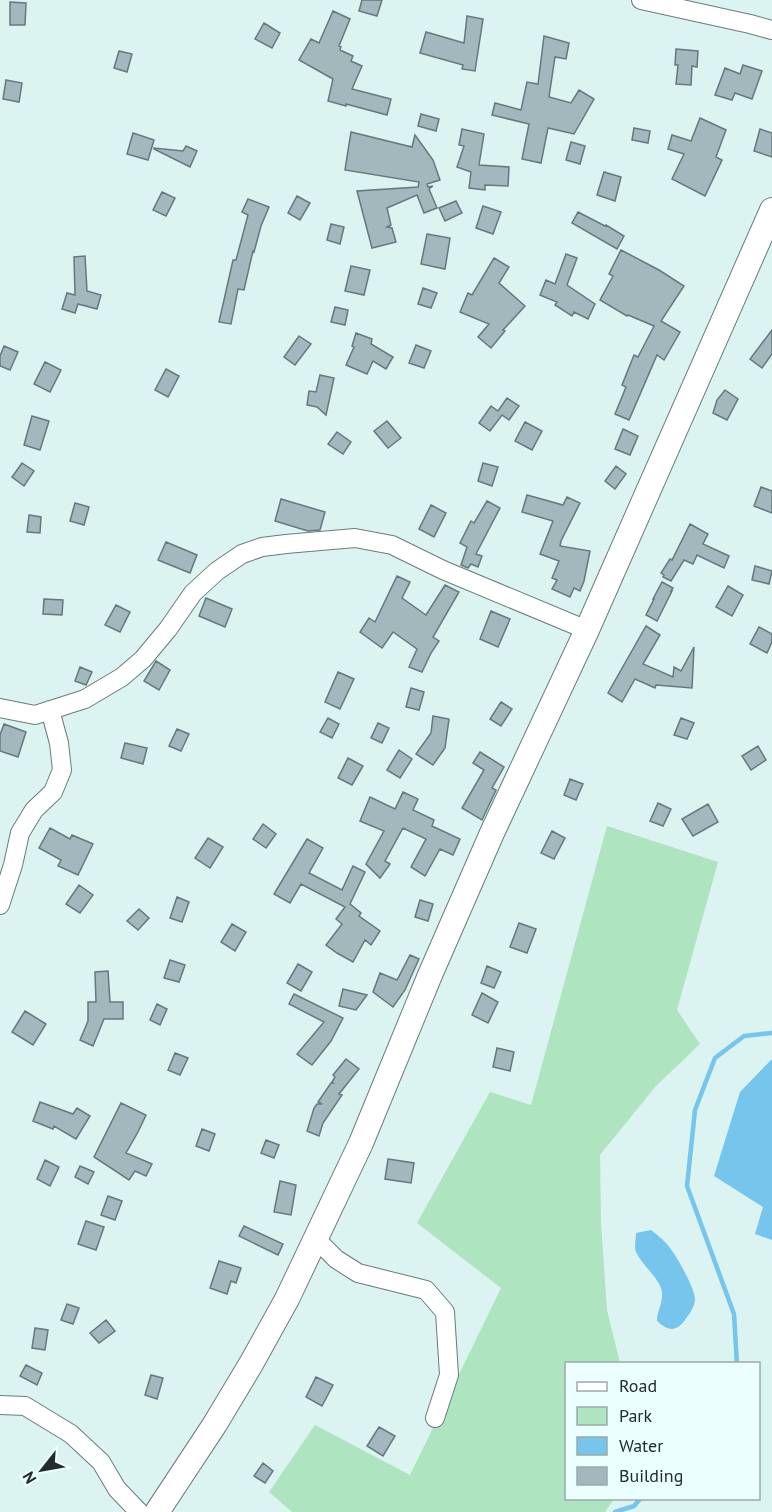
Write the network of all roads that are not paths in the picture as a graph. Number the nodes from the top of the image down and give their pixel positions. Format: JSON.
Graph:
{"nodes":[{"id":1,"x":641,"y":0,"type":"edge"},
{"id":2,"x":772,"y":30,"type":"edge"},
{"id":3,"x":772,"y":210,"type":"edge"},
{"id":4,"x":587,"y":630,"type":"junction"},
{"id":5,"x":0,"y":708,"type":"edge"},
{"id":6,"x":50,"y":710,"type":"junction"},
{"id":7,"x":0,"y":905,"type":"edge"},
{"id":8,"x":315,"y":1239,"type":"junction"},
{"id":9,"x":0,"y":1405,"type":"edge"},
{"id":10,"x":435,"y":1418,"type":"dead end"},
{"id":11,"x":139,"y":1512,"type":"edge"},
{"id":12,"x":158,"y":1512,"type":"edge"}],
"edges":[{"from":1,"to":2,"type":"street"},
{"from":3,"to":4,"type":"main road"},
{"from":4,"to":6,"type":"street"},
{"from":4,"to":8,"type":"main road"},
{"from":5,"to":6,"type":"street"},
{"from":6,"to":7,"type":"street"},
{"from":8,"to":10,"type":"street"},
{"from":8,"to":12,"type":"main road"},
{"from":9,"to":11,"type":"street"}]}
